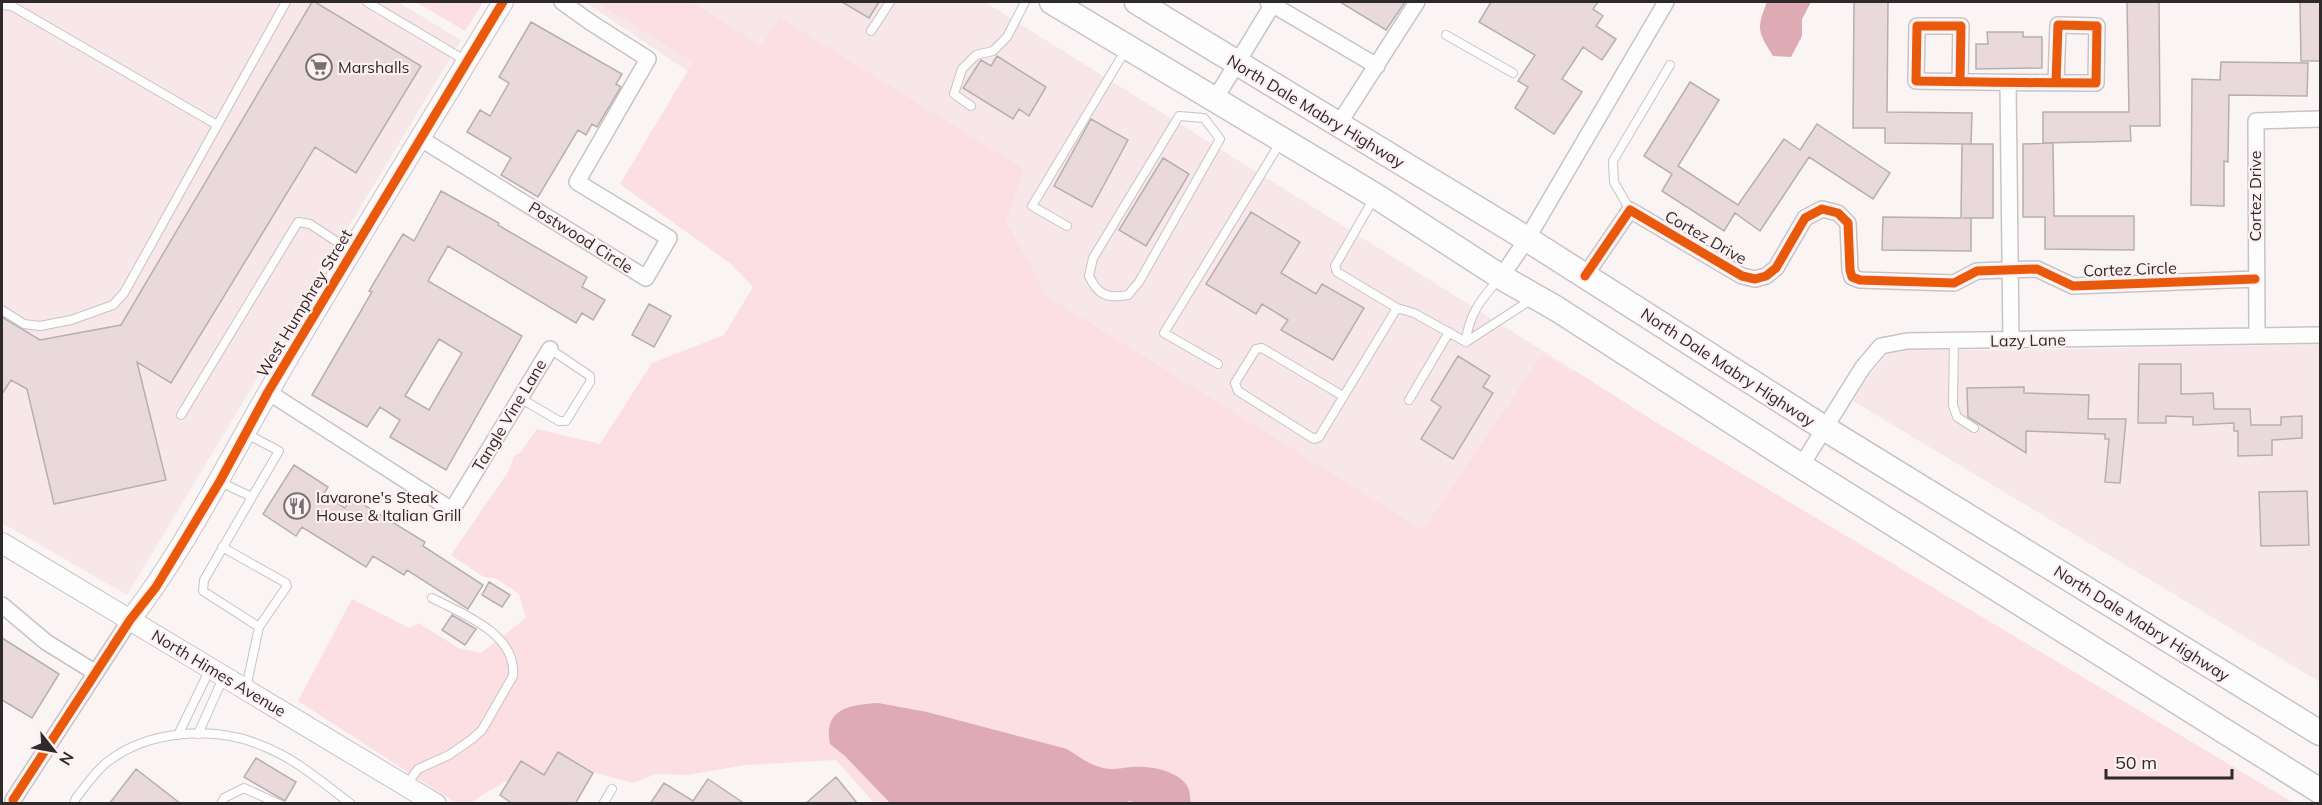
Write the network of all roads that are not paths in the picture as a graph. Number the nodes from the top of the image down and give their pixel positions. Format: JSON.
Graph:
{"nodes":[{"id":1,"x":286,"y":2,"type":"edge"},
{"id":2,"x":367,"y":2,"type":"edge"},
{"id":3,"x":503,"y":2,"type":"edge"},
{"id":4,"x":562,"y":2,"type":"edge"},
{"id":5,"x":890,"y":2,"type":"edge"},
{"id":6,"x":1025,"y":2,"type":"edge"},
{"id":7,"x":1052,"y":2,"type":"edge"},
{"id":8,"x":1137,"y":2,"type":"edge"},
{"id":9,"x":1417,"y":2,"type":"edge"},
{"id":10,"x":1666,"y":2,"type":"edge"},
{"id":11,"x":1270,"y":3,"type":"edge"},
{"id":12,"x":2,"y":5,"type":"edge"},
{"id":13,"x":871,"y":32,"type":"dead end"},
{"id":14,"x":1446,"y":35,"type":"dead end"},
{"id":15,"x":1127,"y":47,"type":"junction"},
{"id":16,"x":467,"y":62,"type":"junction"},
{"id":17,"x":1237,"y":63,"type":"junction"},
{"id":18,"x":1670,"y":65,"type":"dead end"},
{"id":19,"x":1377,"y":66,"type":"junction"},
{"id":20,"x":1513,"y":73,"type":"dead end"},
{"id":21,"x":1960,"y":81,"type":"junction"},
{"id":22,"x":2008,"y":82,"type":"junction"},
{"id":23,"x":2056,"y":83,"type":"junction"},
{"id":24,"x":971,"y":106,"type":"dead end"},
{"id":25,"x":1210,"y":109,"type":"junction"},
{"id":26,"x":2320,"y":119,"type":"edge"},
{"id":27,"x":217,"y":125,"type":"junction"},
{"id":28,"x":1338,"y":125,"type":"junction"},
{"id":29,"x":421,"y":139,"type":"junction"},
{"id":30,"x":1282,"y":140,"type":"junction"},
{"id":31,"x":1376,"y":196,"type":"junction"},
{"id":32,"x":1630,"y":210,"type":"junction"},
{"id":33,"x":1067,"y":226,"type":"dead end"},
{"id":34,"x":1527,"y":240,"type":"junction"},
{"id":35,"x":352,"y":252,"type":"junction"},
{"id":36,"x":2009,"y":271,"type":"junction"},
{"id":37,"x":1585,"y":276,"type":"junction"},
{"id":38,"x":1501,"y":277,"type":"junction"},
{"id":39,"x":2255,"y":279,"type":"junction"},
{"id":40,"x":1536,"y":297,"type":"junction"},
{"id":41,"x":1397,"y":308,"type":"junction"},
{"id":42,"x":2,"y":310,"type":"edge"},
{"id":43,"x":1449,"y":332,"type":"junction"},
{"id":44,"x":2257,"y":335,"type":"junction"},
{"id":45,"x":2320,"y":335,"type":"edge"},
{"id":46,"x":1954,"y":340,"type":"junction"},
{"id":47,"x":2011,"y":340,"type":"junction"},
{"id":48,"x":1466,"y":342,"type":"junction"},
{"id":49,"x":550,"y":349,"type":"joint"},
{"id":50,"x":1218,"y":364,"type":"dead end"},
{"id":51,"x":268,"y":392,"type":"junction"},
{"id":52,"x":1343,"y":396,"type":"junction"},
{"id":53,"x":520,"y":398,"type":"junction"},
{"id":54,"x":1409,"y":400,"type":"dead end"},
{"id":55,"x":181,"y":415,"type":"dead end"},
{"id":56,"x":1824,"y":428,"type":"junction"},
{"id":57,"x":1974,"y":428,"type":"dead end"},
{"id":58,"x":246,"y":433,"type":"junction"},
{"id":59,"x":1802,"y":466,"type":"junction"},
{"id":60,"x":220,"y":481,"type":"junction"},
{"id":61,"x":252,"y":497,"type":"junction"},
{"id":62,"x":2,"y":543,"type":"edge"},
{"id":63,"x":222,"y":547,"type":"junction"},
{"id":64,"x":432,"y":598,"type":"dead end"},
{"id":65,"x":2,"y":605,"type":"edge"},
{"id":66,"x":130,"y":620,"type":"junction"},
{"id":67,"x":259,"y":627,"type":"junction"},
{"id":68,"x":217,"y":672,"type":"junction"},
{"id":69,"x":96,"y":673,"type":"junction"},
{"id":70,"x":245,"y":689,"type":"junction"},
{"id":71,"x":2320,"y":733,"type":"edge"},
{"id":72,"x":198,"y":734,"type":"junction"},
{"id":73,"x":178,"y":735,"type":"junction"},
{"id":74,"x":406,"y":786,"type":"junction"},
{"id":75,"x":612,"y":789,"type":"dead end"},
{"id":76,"x":2320,"y":791,"type":"edge"},
{"id":77,"x":13,"y":800,"type":"dead end"},
{"id":78,"x":74,"y":804,"type":"edge"},
{"id":79,"x":220,"y":804,"type":"edge"},
{"id":80,"x":279,"y":804,"type":"edge"},
{"id":81,"x":351,"y":804,"type":"edge"},
{"id":82,"x":436,"y":804,"type":"edge"},
{"id":83,"x":603,"y":804,"type":"edge"}],
"edges":[{"from":1,"to":27,"type":"lane"},
{"from":2,"to":16,"type":"lane"},
{"from":3,"to":16,"type":"street","name":"West Humphrey Street"},
{"from":4,"to":29,"type":"street","name":"Postwood Circle"},
{"from":5,"to":13,"type":"lane"},
{"from":6,"to":24,"type":"lane"},
{"from":7,"to":15,"type":"main road"},
{"from":8,"to":17,"type":"main road","name":"North Dale Mabry Highway"},
{"from":9,"to":19,"type":"street"},
{"from":10,"to":34,"type":"street"},
{"from":11,"to":17,"type":"street"},
{"from":11,"to":19,"type":"street"},
{"from":12,"to":27,"type":"lane"},
{"from":14,"to":20,"type":"lane"},
{"from":15,"to":25,"type":"main road"},
{"from":15,"to":33,"type":"lane"},
{"from":16,"to":29,"type":"street","name":"West Humphrey Street"},
{"from":17,"to":25,"type":"street"},
{"from":17,"to":28,"type":"main road","name":"North Dale Mabry Highway"},
{"from":18,"to":32,"type":"lane"},
{"from":19,"to":28,"type":"street"},
{"from":21,"to":21,"type":"street"},
{"from":21,"to":22,"type":"street"},
{"from":22,"to":23,"type":"street"},
{"from":22,"to":36,"type":"street"},
{"from":23,"to":23,"type":"street"},
{"from":25,"to":25,"type":"lane"},
{"from":25,"to":30,"type":"main road"},
{"from":26,"to":39,"type":"street","name":"Cortez Drive"},
{"from":27,"to":42,"type":"lane"},
{"from":28,"to":34,"type":"main road","name":"North Dale Mabry Highway"},
{"from":29,"to":35,"type":"street","name":"West Humphrey Street"},
{"from":30,"to":31,"type":"main road"},
{"from":30,"to":50,"type":"lane"},
{"from":31,"to":38,"type":"main road"},
{"from":31,"to":41,"type":"lane"},
{"from":32,"to":36,"type":"street","name":"Cortez Drive"},
{"from":32,"to":37,"type":"street"},
{"from":34,"to":37,"type":"main road","name":"North Dale Mabry Highway"},
{"from":34,"to":38,"type":"street"},
{"from":35,"to":51,"type":"street","name":"West Humphrey Street"},
{"from":35,"to":55,"type":"lane"},
{"from":36,"to":39,"type":"street","name":"Cortez Circle"},
{"from":36,"to":47,"type":"street"},
{"from":37,"to":56,"type":"main road","name":"North Dale Mabry Highway"},
{"from":38,"to":40,"type":"main road"},
{"from":38,"to":48,"type":"lane"},
{"from":39,"to":44,"type":"street","name":"Cortez Drive"},
{"from":40,"to":48,"type":"lane"},
{"from":40,"to":59,"type":"main road"},
{"from":41,"to":43,"type":"lane"},
{"from":41,"to":52,"type":"lane"},
{"from":43,"to":48,"type":"lane"},
{"from":43,"to":54,"type":"lane"},
{"from":44,"to":45,"type":"street","name":"Lazy Lane"},
{"from":44,"to":47,"type":"street","name":"Lazy Lane"},
{"from":46,"to":47,"type":"street","name":"Lazy Lane"},
{"from":46,"to":56,"type":"street","name":"Lazy Lane"},
{"from":46,"to":57,"type":"lane"},
{"from":49,"to":53,"type":"street","name":"Tangle Vine Lane"},
{"from":49,"to":53,"type":"lane"},
{"from":51,"to":53,"type":"street","name":"Tangle Vine Lane"},
{"from":51,"to":58,"type":"street","name":"West Humphrey Street"},
{"from":52,"to":52,"type":"lane"},
{"from":56,"to":59,"type":"street","name":"Lazy Lane"},
{"from":56,"to":71,"type":"main road","name":"North Dale Mabry Highway"},
{"from":58,"to":60,"type":"street","name":"West Humphrey Street"},
{"from":58,"to":61,"type":"lane"},
{"from":59,"to":76,"type":"main road"},
{"from":60,"to":61,"type":"lane"},
{"from":60,"to":66,"type":"street","name":"West Humphrey Street"},
{"from":61,"to":63,"type":"lane"},
{"from":62,"to":66,"type":"street","name":"North Himes Avenue"},
{"from":63,"to":67,"type":"lane"},
{"from":63,"to":67,"type":"lane"},
{"from":64,"to":74,"type":"lane"},
{"from":65,"to":69,"type":"street"},
{"from":66,"to":68,"type":"street","name":"North Himes Avenue"},
{"from":66,"to":69,"type":"street"},
{"from":67,"to":70,"type":"lane"},
{"from":68,"to":70,"type":"street","name":"North Himes Avenue"},
{"from":68,"to":72,"type":"lane"},
{"from":68,"to":73,"type":"lane"},
{"from":69,"to":77,"type":"street"},
{"from":70,"to":74,"type":"street","name":"North Himes Avenue"},
{"from":72,"to":73,"type":"lane"},
{"from":72,"to":81,"type":"lane"},
{"from":73,"to":78,"type":"lane"},
{"from":74,"to":82,"type":"street","name":"North Himes Avenue"},
{"from":75,"to":83,"type":"lane"},
{"from":79,"to":80,"type":"lane"}]}
